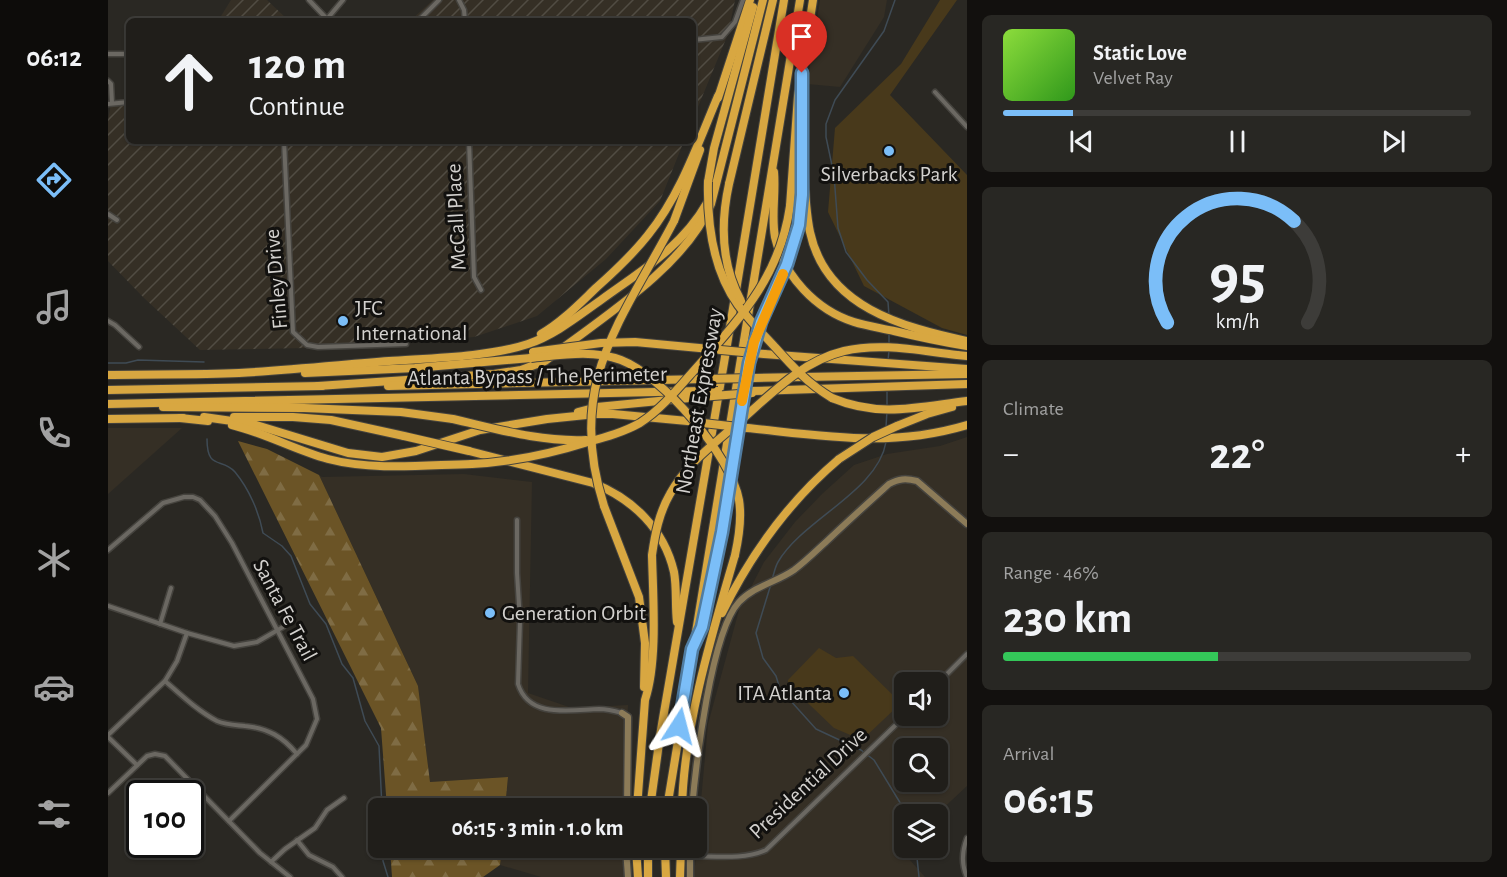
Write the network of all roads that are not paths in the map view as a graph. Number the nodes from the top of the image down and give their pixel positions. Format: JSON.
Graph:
{"nodes":[{"id":1,"x":309,"y":0,"type":"edge"},
{"id":2,"x":343,"y":0,"type":"edge"},
{"id":3,"x":440,"y":0,"type":"edge"},
{"id":4,"x":459,"y":0,"type":"edge"},
{"id":5,"x":743,"y":0,"type":"edge"},
{"id":6,"x":750,"y":0,"type":"edge"},
{"id":7,"x":755,"y":0,"type":"edge"},
{"id":8,"x":763,"y":0,"type":"edge"},
{"id":9,"x":773,"y":0,"type":"edge"},
{"id":10,"x":784,"y":0,"type":"edge"},
{"id":11,"x":800,"y":0,"type":"edge"},
{"id":12,"x":813,"y":0,"type":"edge"},
{"id":13,"x":326,"y":18,"type":"edge"},
{"id":14,"x":328,"y":18,"type":"edge"},
{"id":15,"x":421,"y":18,"type":"edge"},
{"id":16,"x":465,"y":18,"type":"edge"},
{"id":17,"x":696,"y":40,"type":"edge"},
{"id":18,"x":108,"y":54,"type":"edge"},
{"id":19,"x":126,"y":54,"type":"dead end"},
{"id":20,"x":803,"y":60,"type":"junction"},
{"id":21,"x":108,"y":81,"type":"edge"},
{"id":22,"x":935,"y":92,"type":"dead end"},
{"id":23,"x":718,"y":96,"type":"junction"},
{"id":24,"x":126,"y":102,"type":"edge"},
{"id":25,"x":110,"y":103,"type":"edge"},
{"id":26,"x":967,"y":127,"type":"edge"},
{"id":27,"x":802,"y":131,"type":"junction"},
{"id":28,"x":284,"y":144,"type":"edge"},
{"id":29,"x":469,"y":144,"type":"edge"},
{"id":30,"x":773,"y":162,"type":"junction"},
{"id":31,"x":715,"y":189,"type":"junction"},
{"id":32,"x":108,"y":214,"type":"edge"},
{"id":33,"x":117,"y":220,"type":"dead end"},
{"id":34,"x":481,"y":290,"type":"dead end"},
{"id":35,"x":108,"y":321,"type":"edge"},
{"id":36,"x":967,"y":341,"type":"edge"},
{"id":37,"x":406,"y":344,"type":"dead end"},
{"id":38,"x":967,"y":346,"type":"edge"},
{"id":39,"x":139,"y":347,"type":"dead end"},
{"id":40,"x":776,"y":348,"type":"junction"},
{"id":41,"x":482,"y":353,"type":"junction"},
{"id":42,"x":532,"y":355,"type":"junction"},
{"id":43,"x":967,"y":356,"type":"edge"},
{"id":44,"x":967,"y":369,"type":"edge"},
{"id":45,"x":242,"y":372,"type":"junction"},
{"id":46,"x":967,"y":374,"type":"edge"},
{"id":47,"x":108,"y":376,"type":"edge"},
{"id":48,"x":967,"y":384,"type":"edge"},
{"id":49,"x":318,"y":386,"type":"junction"},
{"id":50,"x":108,"y":390,"type":"edge"},
{"id":51,"x":701,"y":394,"type":"junction"},
{"id":52,"x":967,"y":403,"type":"edge"},
{"id":53,"x":112,"y":404,"type":"edge"},
{"id":54,"x":204,"y":417,"type":"junction"},
{"id":55,"x":180,"y":418,"type":"junction"},
{"id":56,"x":108,"y":419,"type":"edge"},
{"id":57,"x":547,"y":419,"type":"junction"},
{"id":58,"x":967,"y":425,"type":"edge"},
{"id":59,"x":599,"y":439,"type":"junction"},
{"id":60,"x":517,"y":520,"type":"dead end"},
{"id":61,"x":967,"y":524,"type":"edge"},
{"id":62,"x":108,"y":550,"type":"edge"},
{"id":63,"x":171,"y":588,"type":"dead end"},
{"id":64,"x":108,"y":606,"type":"edge"},
{"id":65,"x":717,"y":623,"type":"junction"},
{"id":66,"x":160,"y":624,"type":"junction"},
{"id":67,"x":283,"y":627,"type":"dead end"},
{"id":68,"x":678,"y":630,"type":"junction"},
{"id":69,"x":277,"y":631,"type":"junction"},
{"id":70,"x":187,"y":633,"type":"junction"},
{"id":71,"x":692,"y":649,"type":"junction"},
{"id":72,"x":967,"y":654,"type":"edge"},
{"id":73,"x":948,"y":673,"type":"edge"},
{"id":74,"x":165,"y":681,"type":"junction"},
{"id":75,"x":645,"y":700,"type":"junction"},
{"id":76,"x":622,"y":713,"type":"joint"},
{"id":77,"x":894,"y":726,"type":"edge"},
{"id":78,"x":108,"y":736,"type":"edge"},
{"id":79,"x":297,"y":754,"type":"junction"},
{"id":80,"x":137,"y":765,"type":"junction"},
{"id":81,"x":108,"y":793,"type":"edge"},
{"id":82,"x":344,"y":798,"type":"dead end"},
{"id":83,"x":627,"y":798,"type":"edge"},
{"id":84,"x":638,"y":798,"type":"edge"},
{"id":85,"x":651,"y":798,"type":"edge"},
{"id":86,"x":669,"y":798,"type":"edge"},
{"id":87,"x":683,"y":798,"type":"edge"},
{"id":88,"x":693,"y":798,"type":"edge"},
{"id":89,"x":229,"y":821,"type":"junction"},
{"id":90,"x":967,"y":838,"type":"edge"},
{"id":91,"x":297,"y":840,"type":"junction"},
{"id":92,"x":707,"y":856,"type":"edge"},
{"id":93,"x":627,"y":858,"type":"edge"},
{"id":94,"x":637,"y":858,"type":"edge"},
{"id":95,"x":648,"y":858,"type":"edge"},
{"id":96,"x":665,"y":858,"type":"edge"},
{"id":97,"x":681,"y":858,"type":"edge"},
{"id":98,"x":690,"y":858,"type":"edge"},
{"id":99,"x":271,"y":862,"type":"junction"},
{"id":100,"x":290,"y":877,"type":"edge"},
{"id":101,"x":342,"y":877,"type":"edge"},
{"id":102,"x":628,"y":877,"type":"edge"},
{"id":103,"x":638,"y":877,"type":"edge"},
{"id":104,"x":648,"y":877,"type":"edge"},
{"id":105,"x":666,"y":877,"type":"edge"},
{"id":106,"x":680,"y":877,"type":"edge"},
{"id":107,"x":690,"y":877,"type":"edge"},
{"id":108,"x":967,"y":877,"type":"edge"}],
"edges":[{"from":1,"to":13,"type":"street"},
{"from":2,"to":14,"type":"street"},
{"from":3,"to":15,"type":"street"},
{"from":4,"to":16,"type":"street"},
{"from":5,"to":17,"type":"street"},
{"from":6,"to":23,"type":"highway"},
{"from":7,"to":40,"type":"highway","bridge":true},
{"from":8,"to":31,"type":"highway"},
{"from":9,"to":40,"type":"highway","bridge":true},
{"from":10,"to":68,"type":"highway","name":"Northeast Expressway"},
{"from":11,"to":30,"type":"highway","name":"Northeast Expressway"},
{"from":12,"to":20,"type":"highway"},
{"from":18,"to":19,"type":"street"},
{"from":20,"to":27,"type":"highway"},
{"from":20,"to":59,"type":"highway","bridge":true},
{"from":21,"to":25,"type":"street"},
{"from":22,"to":26,"type":"street"},
{"from":23,"to":41,"type":"highway"},
{"from":23,"to":75,"type":"highway","bridge":true},
{"from":24,"to":25,"type":"street"},
{"from":27,"to":36,"type":"highway"},
{"from":27,"to":71,"type":"highway","bridge":true},
{"from":28,"to":37,"type":"street","name":"Finley Drive"},
{"from":29,"to":34,"type":"street","name":"McCall Place"},
{"from":30,"to":38,"type":"highway"},
{"from":30,"to":71,"type":"highway","name":"Northeast Expressway"},
{"from":31,"to":41,"type":"highway"},
{"from":31,"to":49,"type":"highway"},
{"from":32,"to":33,"type":"street"},
{"from":35,"to":39,"type":"street"},
{"from":40,"to":52,"type":"highway","bridge":true},
{"from":41,"to":45,"type":"highway"},
{"from":42,"to":44,"type":"highway","bridge":true},
{"from":42,"to":45,"type":"highway"},
{"from":42,"to":65,"type":"highway","bridge":true},
{"from":43,"to":75,"type":"highway","bridge":true},
{"from":45,"to":47,"type":"highway"},
{"from":46,"to":49,"type":"highway","name":"Atlanta Bypass / The Perimeter","bridge":true},
{"from":48,"to":51,"type":"highway","name":"Atlanta Bypass / The Perimeter","bridge":true},
{"from":49,"to":50,"type":"highway","name":"Atlanta Bypass / The Perimeter"},
{"from":51,"to":53,"type":"highway","name":"Atlanta Bypass / The Perimeter"},
{"from":51,"to":57,"type":"highway"},
{"from":52,"to":65,"type":"highway","bridge":true},
{"from":53,"to":59,"type":"highway","bridge":true},
{"from":54,"to":55,"type":"highway"},
{"from":54,"to":57,"type":"highway"},
{"from":54,"to":68,"type":"highway","bridge":true},
{"from":55,"to":56,"type":"highway"},
{"from":55,"to":59,"type":"highway","bridge":true},
{"from":57,"to":58,"type":"highway","bridge":true},
{"from":60,"to":76,"type":"street"},
{"from":61,"to":88,"type":"street"},
{"from":62,"to":69,"type":"street","name":"Santa Fe Trail"},
{"from":63,"to":66,"type":"street"},
{"from":64,"to":66,"type":"street"},
{"from":65,"to":87,"type":"highway"},
{"from":66,"to":70,"type":"street"},
{"from":67,"to":69,"type":"street"},
{"from":68,"to":85,"type":"highway","name":"Northeast Expressway"},
{"from":69,"to":70,"type":"street"},
{"from":69,"to":79,"type":"street","name":"Santa Fe Trail"},
{"from":70,"to":74,"type":"street"},
{"from":71,"to":86,"type":"highway","name":"Northeast Expressway"},
{"from":72,"to":73,"type":"street"},
{"from":74,"to":78,"type":"street"},
{"from":74,"to":79,"type":"street"},
{"from":75,"to":84,"type":"highway"},
{"from":76,"to":83,"type":"street"},
{"from":77,"to":92,"type":"street","name":"Presidential Drive"},
{"from":78,"to":80,"type":"street"},
{"from":79,"to":89,"type":"street","name":"Santa Fe Trail"},
{"from":80,"to":81,"type":"street"},
{"from":80,"to":89,"type":"street"},
{"from":82,"to":91,"type":"street"},
{"from":89,"to":99,"type":"street"},
{"from":90,"to":108,"type":"street"},
{"from":91,"to":99,"type":"street"},
{"from":91,"to":101,"type":"street"},
{"from":93,"to":102,"type":"street"},
{"from":94,"to":103,"type":"highway"},
{"from":95,"to":104,"type":"highway"},
{"from":96,"to":105,"type":"highway"},
{"from":97,"to":106,"type":"highway"},
{"from":98,"to":107,"type":"street"},
{"from":99,"to":100,"type":"street"}]}
